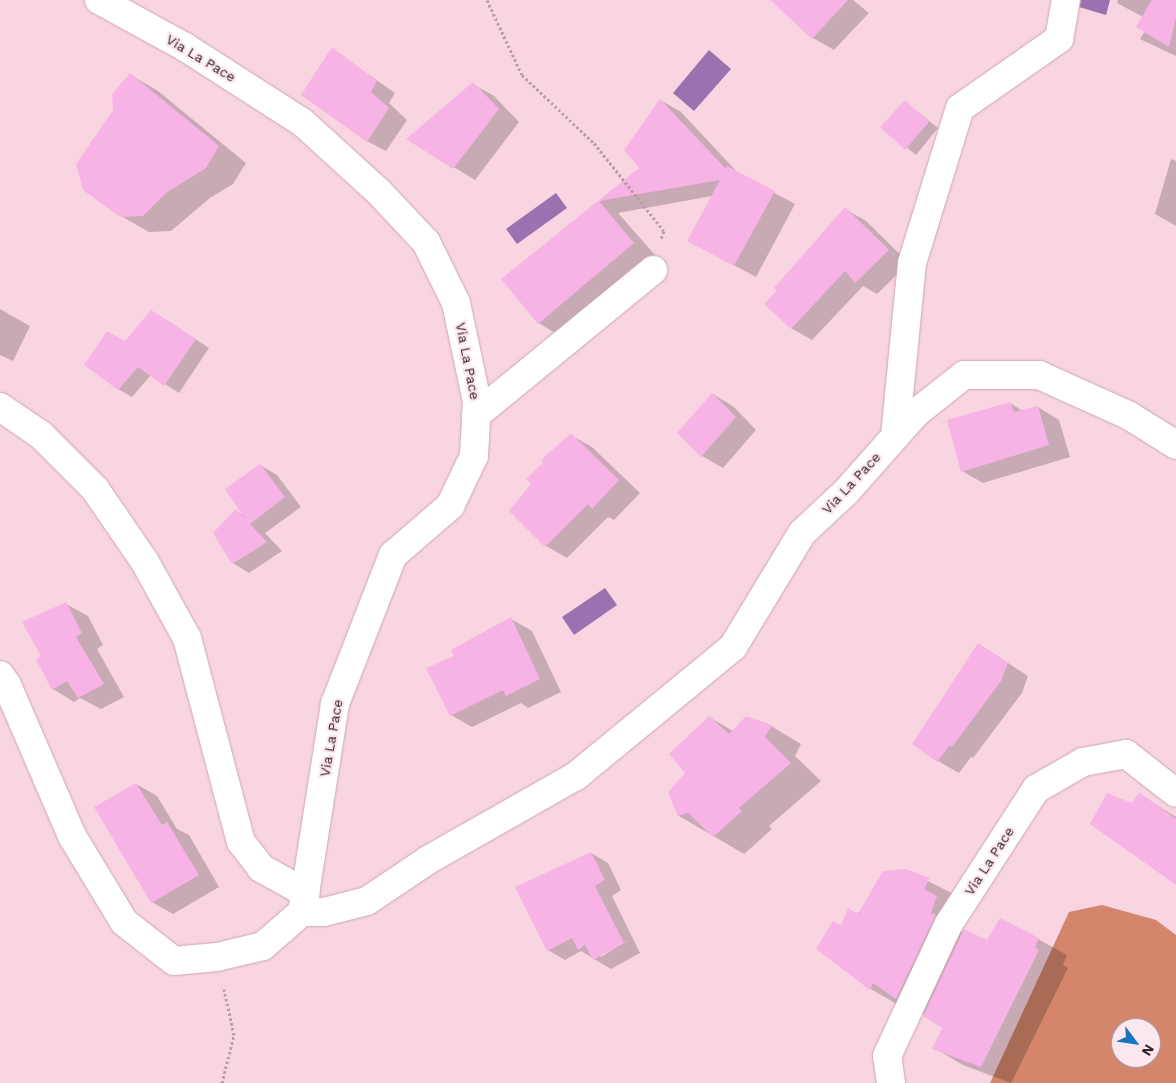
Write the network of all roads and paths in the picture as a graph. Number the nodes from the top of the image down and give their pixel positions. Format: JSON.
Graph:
{"nodes":[{"id":1,"x":99,"y":0,"type":"edge"},
{"id":2,"x":487,"y":0,"type":"edge"},
{"id":3,"x":1066,"y":0,"type":"edge"},
{"id":4,"x":653,"y":270,"type":"joint"},
{"id":5,"x":0,"y":406,"type":"edge"},
{"id":6,"x":476,"y":415,"type":"junction"},
{"id":7,"x":895,"y":436,"type":"junction"},
{"id":8,"x":1176,"y":445,"type":"edge"},
{"id":9,"x":0,"y":675,"type":"edge"},
{"id":10,"x":1176,"y":794,"type":"edge"},
{"id":11,"x":304,"y":903,"type":"junction"},
{"id":12,"x":217,"y":957,"type":"junction"},
{"id":13,"x":222,"y":1083,"type":"edge"},
{"id":14,"x":891,"y":1083,"type":"edge"}],
"edges":[{"from":1,"to":6,"type":"street","name":"Via La Pace"},
{"from":2,"to":4,"type":"path"},
{"from":3,"to":7,"type":"street"},
{"from":4,"to":6,"type":"street"},
{"from":5,"to":11,"type":"street"},
{"from":6,"to":11,"type":"street","name":"Via La Pace"},
{"from":7,"to":8,"type":"street","name":"Via La Pace"},
{"from":7,"to":11,"type":"street","name":"Via La Pace"},
{"from":9,"to":12,"type":"street"},
{"from":10,"to":14,"type":"street","name":"Via La Pace"},
{"from":11,"to":12,"type":"street"},
{"from":12,"to":13,"type":"path"}]}
